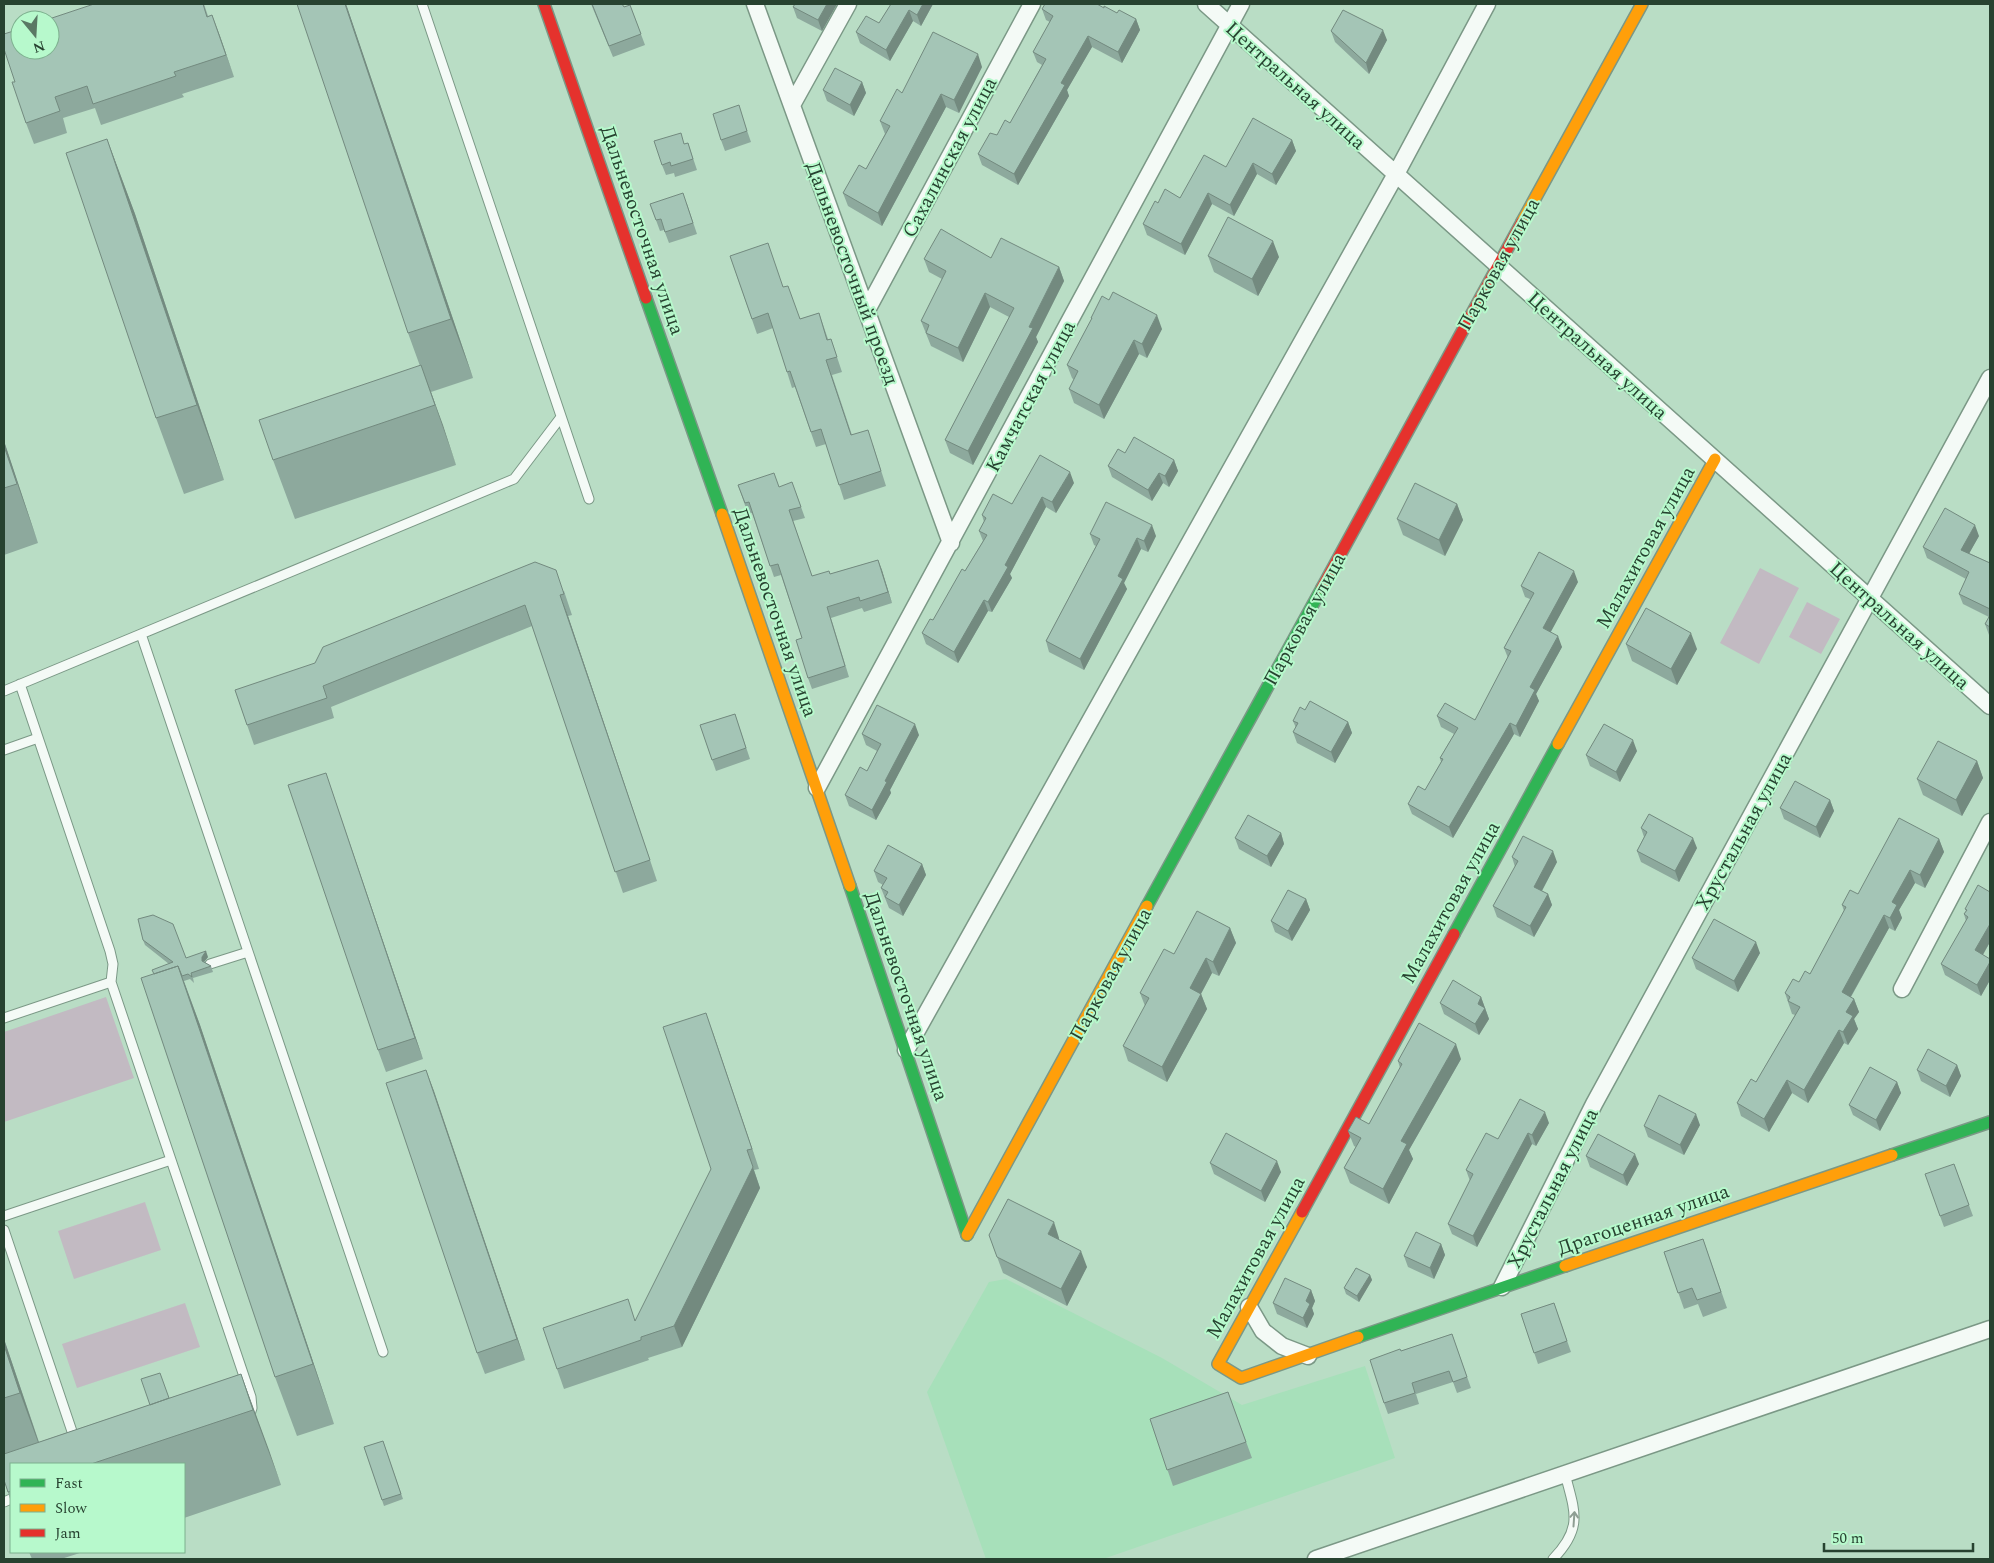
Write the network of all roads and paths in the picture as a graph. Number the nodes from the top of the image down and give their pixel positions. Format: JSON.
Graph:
{"nodes":[{"id":1,"x":422,"y":4,"type":"edge"},
{"id":2,"x":544,"y":4,"type":"edge"},
{"id":3,"x":755,"y":4,"type":"edge"},
{"id":4,"x":848,"y":4,"type":"edge"},
{"id":5,"x":1032,"y":4,"type":"edge"},
{"id":6,"x":1206,"y":4,"type":"edge"},
{"id":7,"x":1241,"y":4,"type":"edge"},
{"id":8,"x":1487,"y":4,"type":"edge"},
{"id":9,"x":1642,"y":4,"type":"edge"},
{"id":10,"x":1230,"y":25,"type":"junction"},
{"id":11,"x":792,"y":105,"type":"junction"},
{"id":12,"x":1396,"y":174,"type":"junction"},
{"id":13,"x":1497,"y":265,"type":"junction"},
{"id":14,"x":866,"y":310,"type":"junction"},
{"id":15,"x":1990,"y":378,"type":"edge"},
{"id":16,"x":561,"y":417,"type":"junction"},
{"id":17,"x":1715,"y":459,"type":"junction"},
{"id":18,"x":589,"y":499,"type":"dead end"},
{"id":19,"x":951,"y":543,"type":"junction"},
{"id":20,"x":1870,"y":598,"type":"junction"},
{"id":21,"x":141,"y":634,"type":"junction"},
{"id":22,"x":20,"y":684,"type":"junction"},
{"id":23,"x":4,"y":690,"type":"edge"},
{"id":24,"x":1990,"y":706,"type":"edge"},
{"id":25,"x":38,"y":738,"type":"junction"},
{"id":26,"x":4,"y":750,"type":"edge"},
{"id":27,"x":817,"y":788,"type":"junction"},
{"id":28,"x":1990,"y":822,"type":"edge"},
{"id":29,"x":248,"y":952,"type":"junction"},
{"id":30,"x":210,"y":964,"type":"edge"},
{"id":31,"x":111,"y":982,"type":"junction"},
{"id":32,"x":1902,"y":988,"type":"dead end"},
{"id":33,"x":4,"y":1018,"type":"edge"},
{"id":34,"x":906,"y":1050,"type":"junction"},
{"id":35,"x":1990,"y":1122,"type":"edge"},
{"id":36,"x":171,"y":1160,"type":"junction"},
{"id":37,"x":4,"y":1216,"type":"edge"},
{"id":38,"x":4,"y":1230,"type":"edge"},
{"id":39,"x":967,"y":1235,"type":"joint"},
{"id":40,"x":1502,"y":1287,"type":"junction"},
{"id":41,"x":1249,"y":1307,"type":"junction"},
{"id":42,"x":1990,"y":1329,"type":"edge"},
{"id":43,"x":383,"y":1352,"type":"dead end"},
{"id":44,"x":1308,"y":1356,"type":"junction"},
{"id":45,"x":243,"y":1420,"type":"edge"},
{"id":46,"x":83,"y":1463,"type":"edge"},
{"id":47,"x":1565,"y":1474,"type":"junction"},
{"id":48,"x":1316,"y":1559,"type":"edge"},
{"id":49,"x":1553,"y":1559,"type":"edge"}],
"edges":[{"from":1,"to":16,"type":"lane"},
{"from":2,"to":27,"type":"street","name":"Дальневосточная улица"},
{"from":3,"to":11,"type":"street","name":"Дальневосточный проезд"},
{"from":4,"to":11,"type":"street"},
{"from":5,"to":14,"type":"street","name":"Сахалинская улица"},
{"from":6,"to":10,"type":"street","name":"Центральная улица"},
{"from":7,"to":10,"type":"street","name":"Камчатская улица"},
{"from":8,"to":12,"type":"street"},
{"from":9,"to":13,"type":"street","name":"Парковая улица"},
{"from":10,"to":12,"type":"street","name":"Центральная улица"},
{"from":10,"to":19,"type":"street","name":"Камчатская улица"},
{"from":11,"to":14,"type":"street","name":"Дальневосточный проезд"},
{"from":12,"to":13,"type":"street","name":"Центральная улица"},
{"from":12,"to":34,"type":"street"},
{"from":13,"to":17,"type":"street","name":"Центральная улица"},
{"from":13,"to":39,"type":"street","name":"Парковая улица"},
{"from":14,"to":19,"type":"street","name":"Дальневосточный проезд"},
{"from":15,"to":20,"type":"street","name":"Хрустальная улица"},
{"from":16,"to":18,"type":"lane"},
{"from":16,"to":21,"type":"lane"},
{"from":17,"to":20,"type":"street","name":"Центральная улица"},
{"from":17,"to":41,"type":"street","name":"Малахитовая улица"},
{"from":19,"to":27,"type":"street","name":"Камчатская улица"},
{"from":20,"to":24,"type":"street","name":"Центральная улица"},
{"from":20,"to":40,"type":"street","name":"Хрустальная улица"},
{"from":21,"to":22,"type":"lane"},
{"from":21,"to":29,"type":"lane"},
{"from":22,"to":23,"type":"lane"},
{"from":22,"to":25,"type":"lane"},
{"from":25,"to":26,"type":"lane"},
{"from":25,"to":31,"type":"lane"},
{"from":27,"to":34,"type":"street","name":"Дальневосточная улица"},
{"from":28,"to":32,"type":"street"},
{"from":29,"to":30,"type":"lane"},
{"from":29,"to":43,"type":"lane"},
{"from":31,"to":33,"type":"lane"},
{"from":31,"to":36,"type":"lane"},
{"from":34,"to":39,"type":"street","name":"Дальневосточная улица"},
{"from":35,"to":40,"type":"street","name":"Драгоценная улица"},
{"from":36,"to":37,"type":"lane"},
{"from":36,"to":45,"type":"lane"},
{"from":38,"to":46,"type":"lane"},
{"from":40,"to":44,"type":"street","name":"Драгоценная улица"},
{"from":41,"to":44,"type":"street"},
{"from":41,"to":44,"type":"street","name":"Малахитовая улица"},
{"from":42,"to":47,"type":"street"},
{"from":47,"to":48,"type":"street"},
{"from":49,"to":47,"type":"lane","one_way":true}]}
